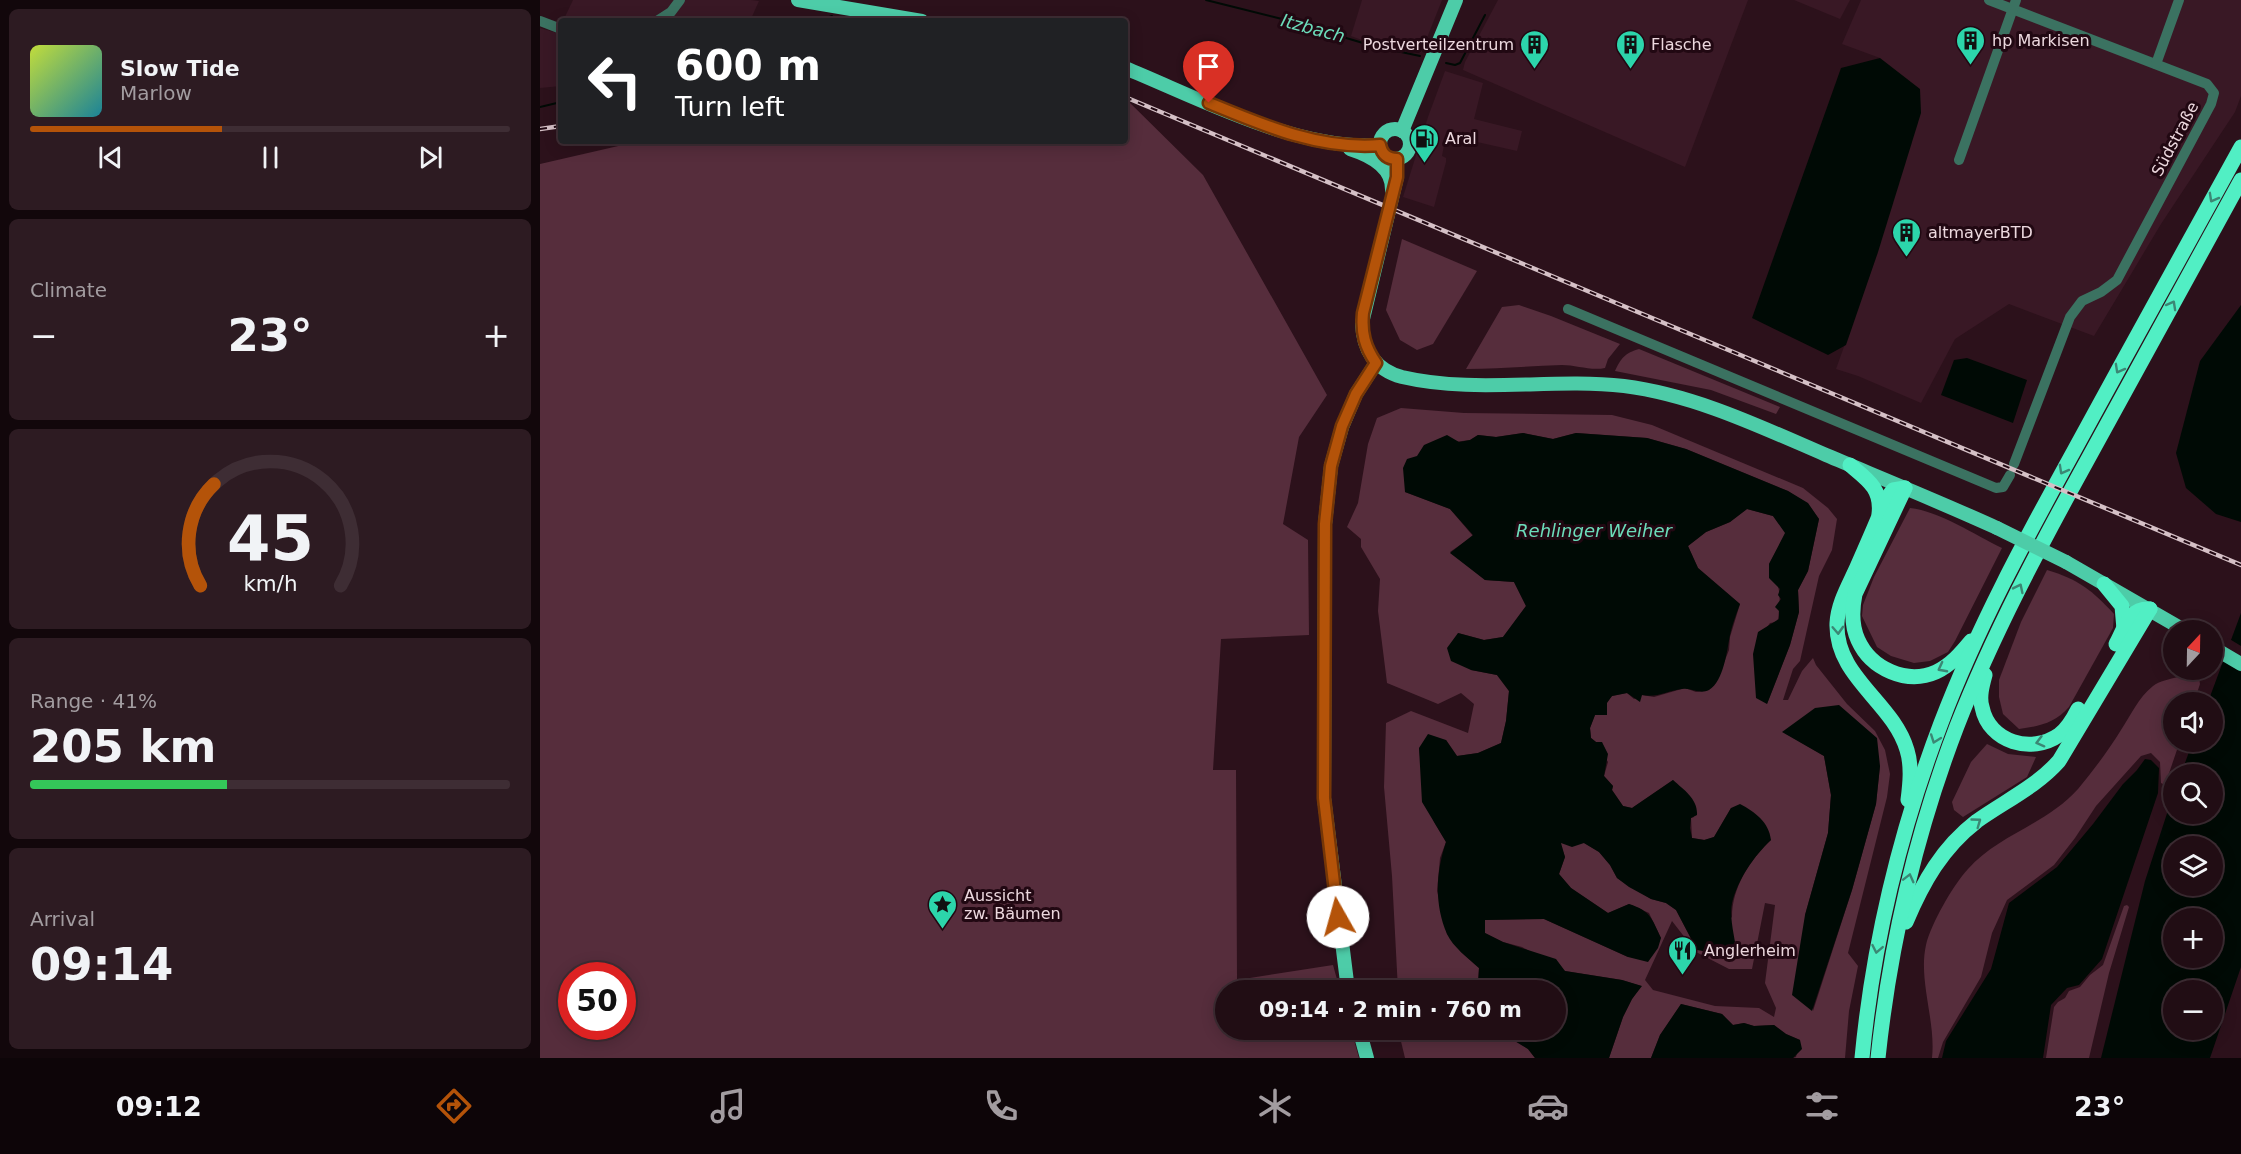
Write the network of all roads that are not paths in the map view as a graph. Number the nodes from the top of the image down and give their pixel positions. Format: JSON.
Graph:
{"nodes":[{"id":1,"x":680,"y":0,"type":"edge"},
{"id":2,"x":798,"y":0,"type":"edge"},
{"id":3,"x":1455,"y":0,"type":"edge"},
{"id":4,"x":1989,"y":0,"type":"edge"},
{"id":5,"x":2179,"y":0,"type":"edge"},
{"id":6,"x":2014,"y":4,"type":"edge"},
{"id":7,"x":662,"y":18,"type":"edge"},
{"id":8,"x":904,"y":18,"type":"edge"},
{"id":9,"x":540,"y":21,"type":"edge"},
{"id":10,"x":558,"y":28,"type":"edge"},
{"id":11,"x":2156,"y":63,"type":"junction"},
{"id":12,"x":1128,"y":69,"type":"edge"},
{"id":13,"x":1402,"y":131,"type":"junction"},
{"id":14,"x":1329,"y":141,"type":"junction"},
{"id":15,"x":1380,"y":145,"type":"junction"},
{"id":16,"x":2241,"y":147,"type":"edge"},
{"id":17,"x":1397,"y":159,"type":"junction"},
{"id":18,"x":1959,"y":160,"type":"dead end"},
{"id":19,"x":2241,"y":180,"type":"edge"},
{"id":20,"x":1392,"y":198,"type":"junction"},
{"id":21,"x":1568,"y":309,"type":"dead end"},
{"id":22,"x":1376,"y":363,"type":"junction"},
{"id":23,"x":1850,"y":465,"type":"junction"},
{"id":24,"x":1905,"y":488,"type":"junction"},
{"id":25,"x":1879,"y":517,"type":"junction"},
{"id":26,"x":2103,"y":584,"type":"junction"},
{"id":27,"x":2150,"y":609,"type":"junction"},
{"id":28,"x":2168,"y":620,"type":"edge"},
{"id":29,"x":1982,"y":627,"type":"junction"},
{"id":30,"x":2123,"y":632,"type":"junction"},
{"id":31,"x":1993,"y":641,"type":"junction"},
{"id":32,"x":2223,"y":653,"type":"edge"},
{"id":33,"x":2241,"y":664,"type":"edge"},
{"id":34,"x":1899,"y":851,"type":"junction"},
{"id":35,"x":1893,"y":956,"type":"junction"},
{"id":36,"x":1347,"y":980,"type":"edge"},
{"id":37,"x":1362,"y":1040,"type":"edge"},
{"id":38,"x":1367,"y":1058,"type":"edge"},
{"id":39,"x":1862,"y":1058,"type":"edge"},
{"id":40,"x":1878,"y":1058,"type":"edge"}],
"edges":[{"from":1,"to":7,"type":"street"},
{"from":2,"to":8,"type":"main road"},
{"from":3,"to":13,"type":"main road"},
{"from":4,"to":6,"type":"street","name":"Südstraße"},
{"from":5,"to":11,"type":"street"},
{"from":6,"to":11,"type":"street","name":"Südstraße"},
{"from":6,"to":18,"type":"street"},
{"from":9,"to":10,"type":"street"},
{"from":11,"to":21,"type":"street","name":"Südstraße"},
{"from":12,"to":14,"type":"main road"},
{"from":13,"to":15,"type":"main road"},
{"from":13,"to":17,"type":"main road"},
{"from":14,"to":15,"type":"main road"},
{"from":14,"to":20,"type":"main road"},
{"from":15,"to":17,"type":"main road"},
{"from":16,"to":29,"type":"highway","one_way":true},
{"from":17,"to":20,"type":"main road"},
{"from":31,"to":19,"type":"highway","one_way":true},
{"from":20,"to":22,"type":"main road"},
{"from":22,"to":23,"type":"main road"},
{"from":22,"to":36,"type":"main road"},
{"from":23,"to":24,"type":"main road"},
{"from":23,"to":25,"type":"highway"},
{"from":24,"to":25,"type":"highway"},
{"from":24,"to":26,"type":"main road","bridge":true},
{"from":29,"to":24,"type":"highway","one_way":true},
{"from":25,"to":34,"type":"highway","one_way":true},
{"from":26,"to":27,"type":"main road"},
{"from":26,"to":30,"type":"highway"},
{"from":27,"to":28,"type":"main road"},
{"from":27,"to":30,"type":"highway"},
{"from":35,"to":27,"type":"highway","one_way":true},
{"from":29,"to":34,"type":"highway","one_way":true},
{"from":30,"to":31,"type":"highway","one_way":true},
{"from":35,"to":31,"type":"highway","one_way":true},
{"from":32,"to":33,"type":"main road"},
{"from":34,"to":39,"type":"highway","one_way":true},
{"from":35,"to":40,"type":"highway"},
{"from":37,"to":38,"type":"main road"}]}
